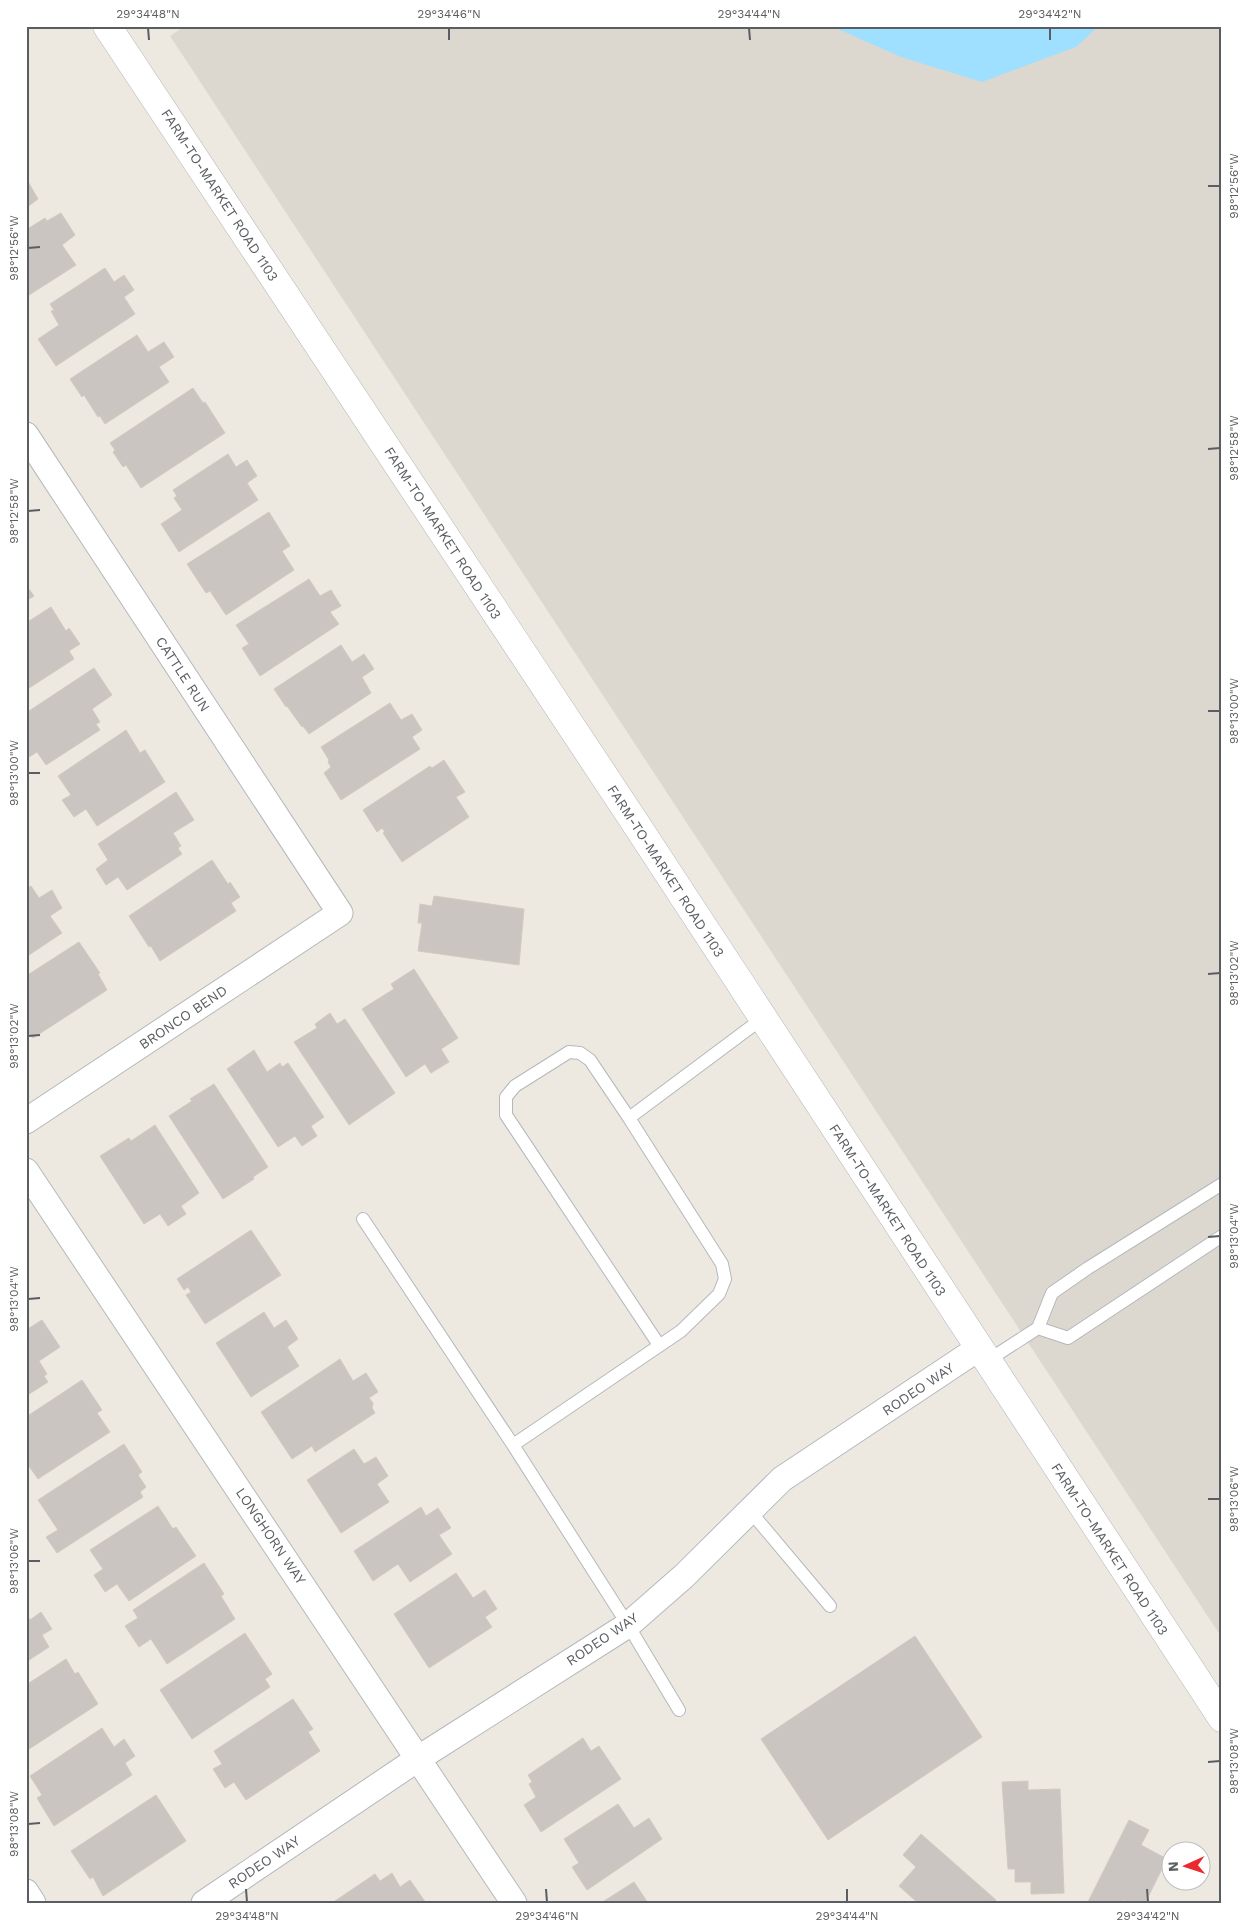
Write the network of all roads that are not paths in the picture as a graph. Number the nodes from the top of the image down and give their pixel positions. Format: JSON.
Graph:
{"nodes":[{"id":1,"x":107,"y":26,"type":"edge"},
{"id":2,"x":26,"y":436,"type":"edge"},
{"id":3,"x":340,"y":913,"type":"joint"},
{"id":4,"x":763,"y":1018,"type":"junction"},
{"id":5,"x":629,"y":1118,"type":"junction"},
{"id":6,"x":26,"y":1121,"type":"edge"},
{"id":7,"x":26,"y":1171,"type":"edge"},
{"id":8,"x":1222,"y":1184,"type":"edge"},
{"id":9,"x":363,"y":1219,"type":"dead end"},
{"id":10,"x":1222,"y":1236,"type":"edge"},
{"id":11,"x":1038,"y":1328,"type":"junction"},
{"id":12,"x":659,"y":1346,"type":"junction"},
{"id":13,"x":983,"y":1354,"type":"junction"},
{"id":14,"x":513,"y":1445,"type":"junction"},
{"id":15,"x":750,"y":1511,"type":"junction"},
{"id":16,"x":830,"y":1606,"type":"dead end"},
{"id":17,"x":628,"y":1625,"type":"junction"},
{"id":18,"x":679,"y":1710,"type":"dead end"},
{"id":19,"x":1222,"y":1718,"type":"edge"},
{"id":20,"x":419,"y":1758,"type":"junction"},
{"id":21,"x":26,"y":1892,"type":"edge"},
{"id":22,"x":33,"y":1903,"type":"edge"},
{"id":23,"x":204,"y":1903,"type":"edge"},
{"id":24,"x":514,"y":1903,"type":"edge"}],
"edges":[{"from":1,"to":4,"type":"main road","name":"FARM-TO-MARKET ROAD 1103"},
{"from":2,"to":3,"type":"street","name":"CATTLE RUN"},
{"from":3,"to":6,"type":"street","name":"BRONCO BEND"},
{"from":4,"to":5,"type":"lane"},
{"from":4,"to":13,"type":"main road","name":"FARM-TO-MARKET ROAD 1103"},
{"from":5,"to":12,"type":"lane"},
{"from":5,"to":12,"type":"lane"},
{"from":7,"to":20,"type":"street","name":"LONGHORN WAY"},
{"from":8,"to":11,"type":"lane"},
{"from":9,"to":14,"type":"lane"},
{"from":10,"to":11,"type":"lane"},
{"from":11,"to":13,"type":"lane"},
{"from":12,"to":14,"type":"lane"},
{"from":13,"to":15,"type":"street","name":"RODEO WAY"},
{"from":13,"to":19,"type":"main road","name":"FARM-TO-MARKET ROAD 1103"},
{"from":14,"to":17,"type":"lane"},
{"from":15,"to":16,"type":"lane"},
{"from":15,"to":17,"type":"street","name":"RODEO WAY"},
{"from":17,"to":18,"type":"lane"},
{"from":17,"to":20,"type":"street","name":"RODEO WAY"},
{"from":20,"to":23,"type":"street","name":"RODEO WAY"},
{"from":20,"to":24,"type":"street","name":"LONGHORN WAY"},
{"from":21,"to":22,"type":"street"}]}
